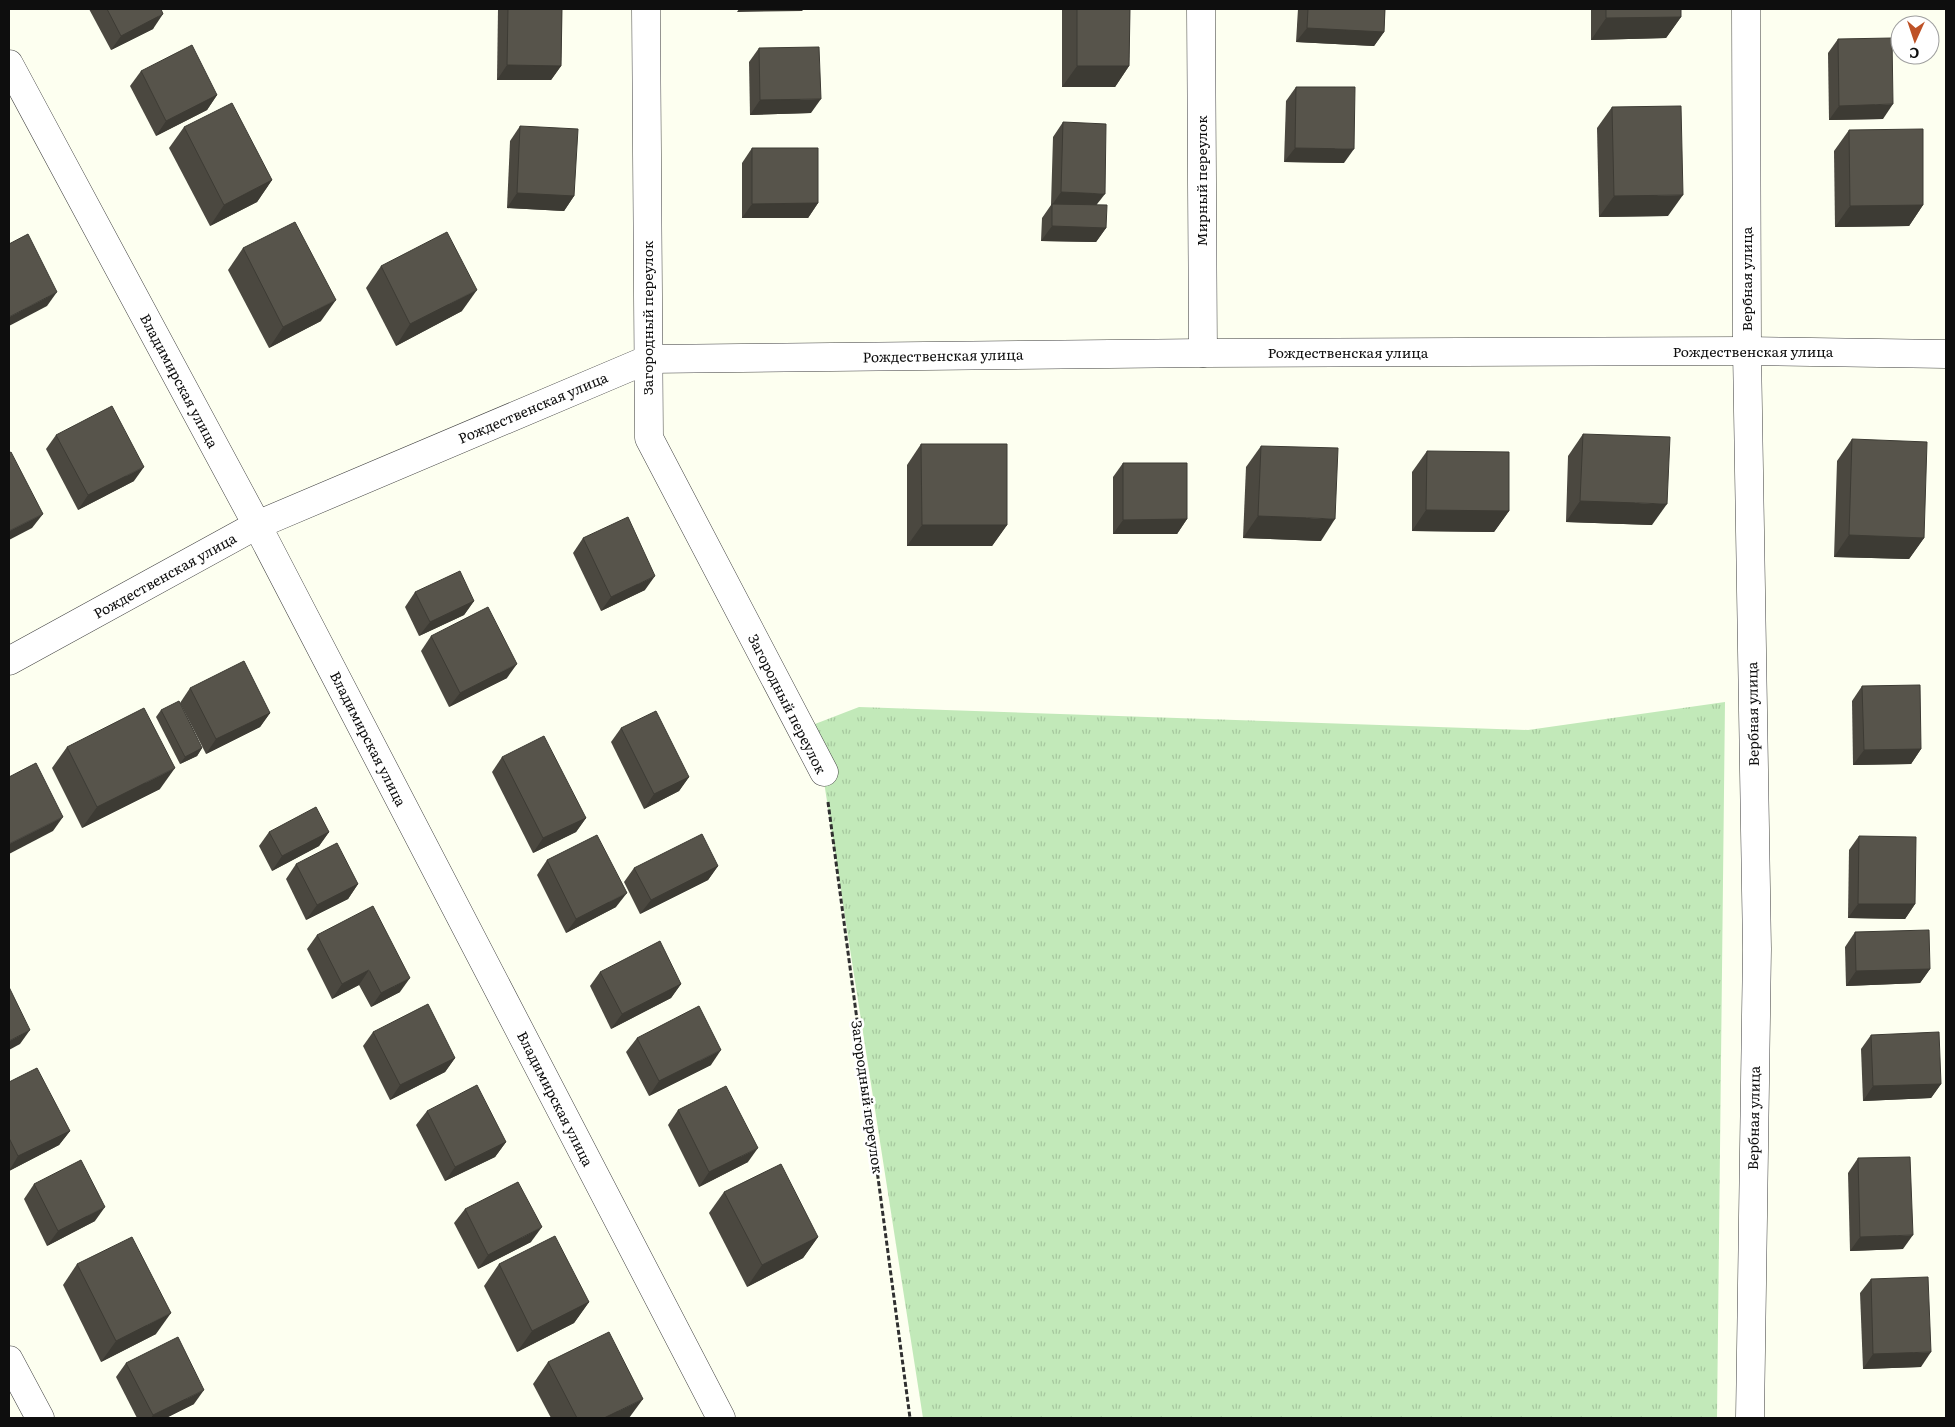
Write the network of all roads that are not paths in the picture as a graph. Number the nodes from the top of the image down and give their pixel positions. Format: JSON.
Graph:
{"nodes":[{"id":1,"x":646,"y":9,"type":"edge"},
{"id":2,"x":1201,"y":9,"type":"edge"},
{"id":3,"x":1746,"y":9,"type":"edge"},
{"id":4,"x":9,"y":64,"type":"edge"},
{"id":5,"x":1747,"y":351,"type":"junction"},
{"id":6,"x":1203,"y":353,"type":"junction"},
{"id":7,"x":1946,"y":354,"type":"edge"},
{"id":8,"x":649,"y":359,"type":"junction"},
{"id":9,"x":257,"y":525,"type":"junction"},
{"id":10,"x":9,"y":661,"type":"edge"},
{"id":11,"x":824,"y":772,"type":"road end"},
{"id":12,"x":9,"y":1360,"type":"edge"},
{"id":13,"x":40,"y":1418,"type":"edge"},
{"id":14,"x":721,"y":1418,"type":"edge"},
{"id":15,"x":1750,"y":1418,"type":"edge"}],
"edges":[{"from":1,"to":8,"type":"street","name":"Загородный переулок"},
{"from":2,"to":6,"type":"street","name":"Мирный переулок"},
{"from":3,"to":5,"type":"street","name":"Вербная улица"},
{"from":4,"to":9,"type":"street","name":"Владимирская улица"},
{"from":5,"to":6,"type":"street","name":"Рождественская улица"},
{"from":5,"to":7,"type":"street","name":"Рождественская улица"},
{"from":5,"to":15,"type":"street","name":"Вербная улица"},
{"from":6,"to":8,"type":"street","name":"Рождественская улица"},
{"from":8,"to":9,"type":"street","name":"Рождественская улица"},
{"from":8,"to":11,"type":"street","name":"Загородный переулок"},
{"from":9,"to":10,"type":"street","name":"Рождественская улица"},
{"from":9,"to":14,"type":"street","name":"Владимирская улица"},
{"from":12,"to":13,"type":"street"}]}
